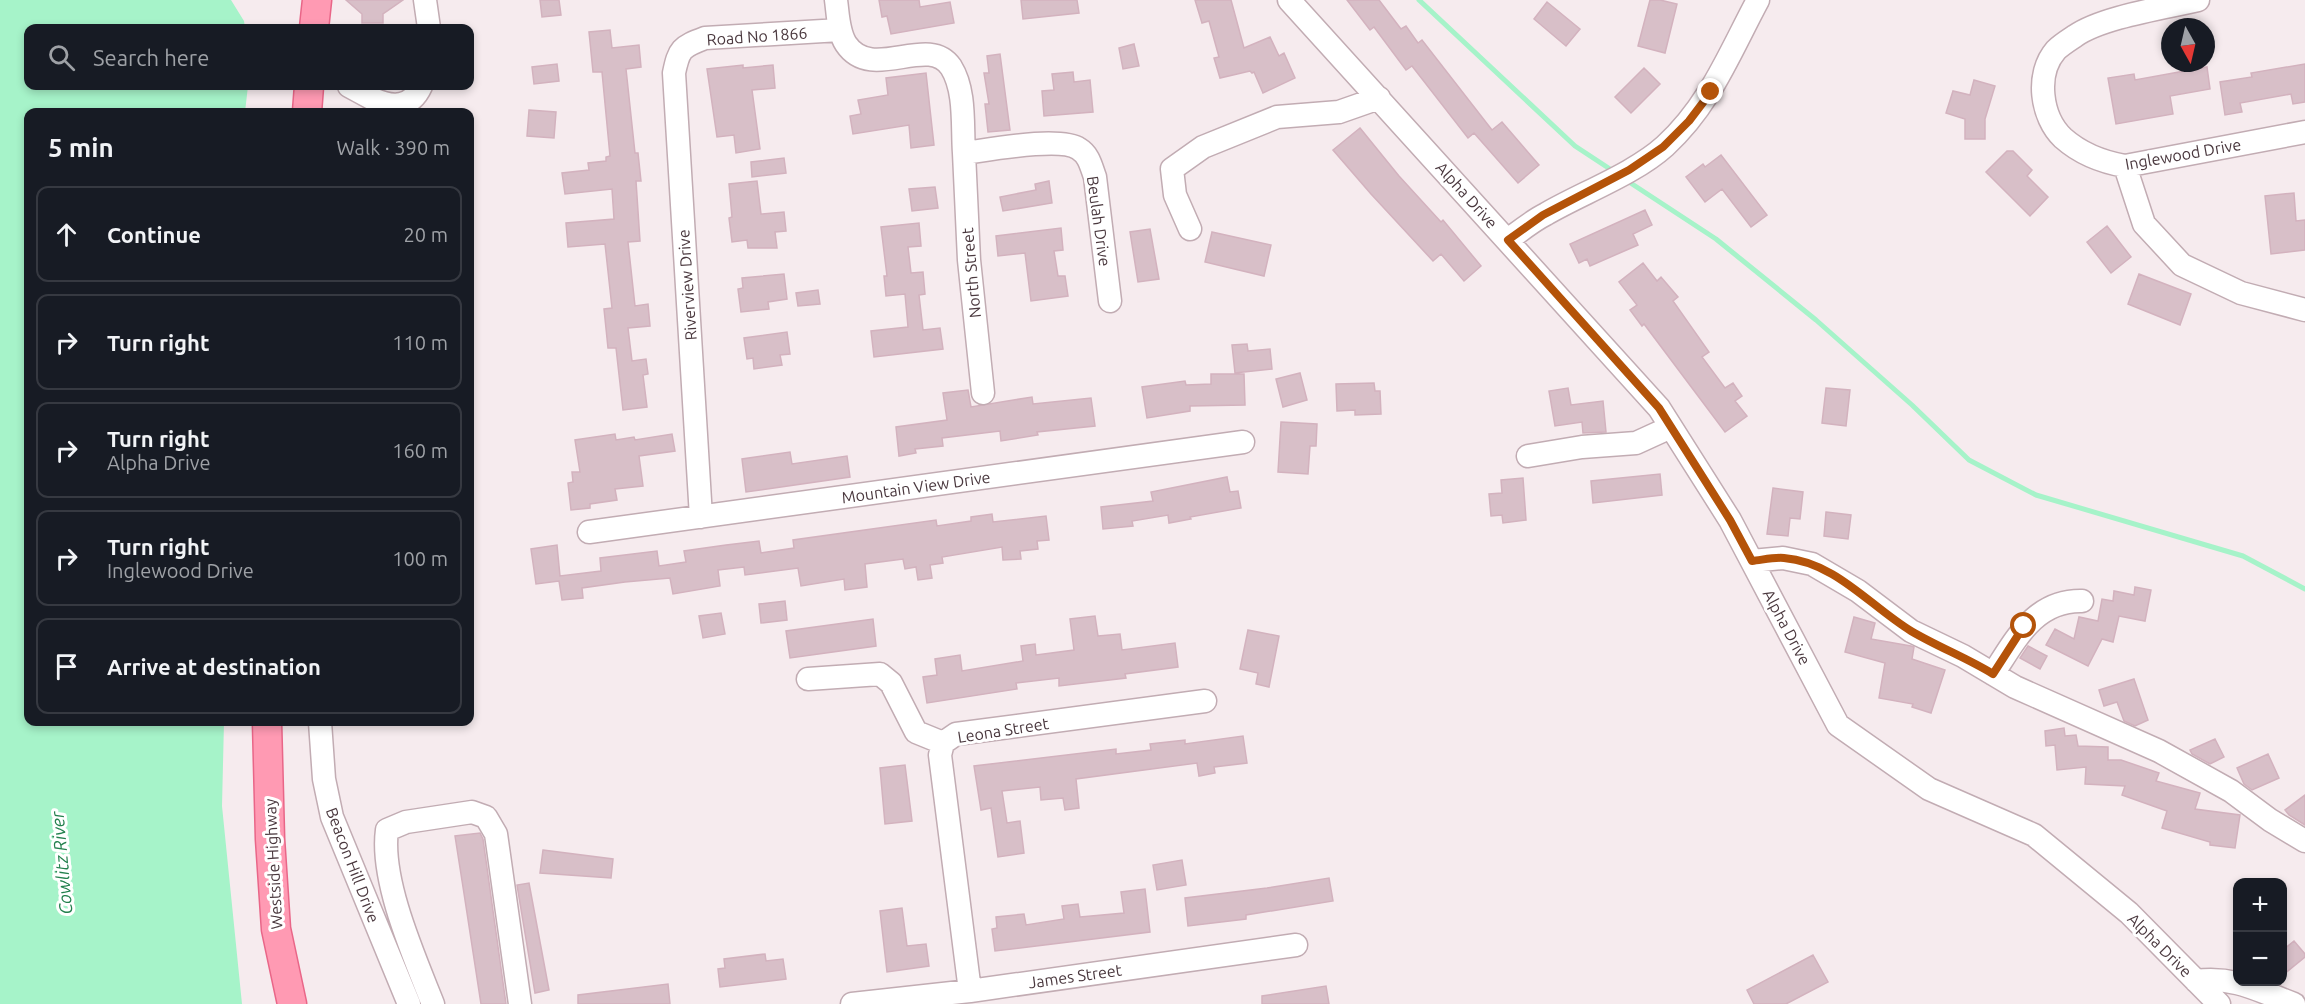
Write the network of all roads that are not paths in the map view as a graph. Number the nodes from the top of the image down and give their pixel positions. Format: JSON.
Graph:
{"nodes":[{"id":1,"x":317,"y":0,"type":"edge"},
{"id":2,"x":425,"y":0,"type":"edge"},
{"id":3,"x":836,"y":0,"type":"edge"},
{"id":4,"x":1289,"y":0,"type":"edge"},
{"id":5,"x":1758,"y":0,"type":"edge"},
{"id":6,"x":2198,"y":0,"type":"edge"},
{"id":7,"x":314,"y":24,"type":"edge"},
{"id":8,"x":428,"y":24,"type":"edge"},
{"id":9,"x":840,"y":30,"type":"junction"},
{"id":10,"x":678,"y":54,"type":"joint"},
{"id":11,"x":309,"y":90,"type":"edge"},
{"id":12,"x":355,"y":90,"type":"edge"},
{"id":13,"x":418,"y":90,"type":"edge"},
{"id":14,"x":1379,"y":98,"type":"junction"},
{"id":15,"x":378,"y":106,"type":"edge"},
{"id":16,"x":307,"y":108,"type":"edge"},
{"id":17,"x":2305,"y":132,"type":"edge"},
{"id":18,"x":964,"y":153,"type":"junction"},
{"id":19,"x":2125,"y":166,"type":"junction"},
{"id":20,"x":1190,"y":229,"type":"dead end"},
{"id":21,"x":1508,"y":240,"type":"junction"},
{"id":22,"x":1110,"y":301,"type":"dead end"},
{"id":23,"x":2305,"y":310,"type":"edge"},
{"id":24,"x":983,"y":393,"type":"dead end"},
{"id":25,"x":1671,"y":427,"type":"junction"},
{"id":26,"x":1243,"y":442,"type":"dead end"},
{"id":27,"x":1528,"y":456,"type":"dead end"},
{"id":28,"x":701,"y":517,"type":"junction"},
{"id":29,"x":589,"y":532,"type":"dead end"},
{"id":30,"x":1752,"y":561,"type":"junction"},
{"id":31,"x":2082,"y":601,"type":"dead end"},
{"id":32,"x":1993,"y":674,"type":"junction"},
{"id":33,"x":808,"y":679,"type":"dead end"},
{"id":34,"x":1205,"y":701,"type":"dead end"},
{"id":35,"x":267,"y":726,"type":"edge"},
{"id":36,"x":321,"y":726,"type":"edge"},
{"id":37,"x":943,"y":743,"type":"junction"},
{"id":38,"x":2305,"y":841,"type":"edge"},
{"id":39,"x":1296,"y":945,"type":"dead end"},
{"id":40,"x":2196,"y":981,"type":"junction"},
{"id":41,"x":970,"y":991,"type":"junction"},
{"id":42,"x":292,"y":1004,"type":"edge"},
{"id":43,"x":409,"y":1004,"type":"edge"},
{"id":44,"x":433,"y":1004,"type":"edge"},
{"id":45,"x":520,"y":1004,"type":"edge"},
{"id":46,"x":852,"y":1004,"type":"edge"},
{"id":47,"x":2219,"y":1004,"type":"edge"},
{"id":48,"x":2294,"y":1004,"type":"edge"}],
"edges":[{"from":1,"to":7,"type":"main road"},
{"from":2,"to":8,"type":"street"},
{"from":3,"to":9,"type":"street"},
{"from":4,"to":14,"type":"street","name":"Alpha Drive"},
{"from":5,"to":21,"type":"street"},
{"from":6,"to":19,"type":"street","name":"Inglewood Drive"},
{"from":9,"to":10,"type":"street","name":"Road No 1866"},
{"from":9,"to":18,"type":"street"},
{"from":10,"to":28,"type":"street","name":"Riverview Drive"},
{"from":11,"to":16,"type":"main road"},
{"from":12,"to":15,"type":"street"},
{"from":13,"to":15,"type":"street"},
{"from":14,"to":20,"type":"street"},
{"from":14,"to":21,"type":"street","name":"Alpha Drive"},
{"from":17,"to":19,"type":"street","name":"Inglewood Drive"},
{"from":18,"to":22,"type":"street","name":"Beulah Drive"},
{"from":18,"to":24,"type":"street","name":"North Street"},
{"from":19,"to":23,"type":"street"},
{"from":21,"to":25,"type":"street","name":"Alpha Drive"},
{"from":25,"to":27,"type":"street"},
{"from":25,"to":30,"type":"street","name":"Alpha Drive"},
{"from":26,"to":28,"type":"street","name":"Mountain View Drive"},
{"from":28,"to":29,"type":"street","name":"Mountain View Drive"},
{"from":30,"to":32,"type":"street"},
{"from":30,"to":40,"type":"street","name":"Alpha Drive"},
{"from":31,"to":32,"type":"street"},
{"from":32,"to":38,"type":"street"},
{"from":33,"to":37,"type":"street"},
{"from":34,"to":37,"type":"street","name":"Leona Street"},
{"from":35,"to":42,"type":"main road","name":"Westside Highway"},
{"from":36,"to":43,"type":"street","name":"Beacon Hill Drive"},
{"from":37,"to":41,"type":"street","name":"Leona Street"},
{"from":39,"to":41,"type":"street","name":"James Street"},
{"from":40,"to":47,"type":"street","name":"Alpha Drive"},
{"from":40,"to":48,"type":"street"},
{"from":41,"to":46,"type":"street","name":"James Street"},
{"from":44,"to":45,"type":"street"}]}
